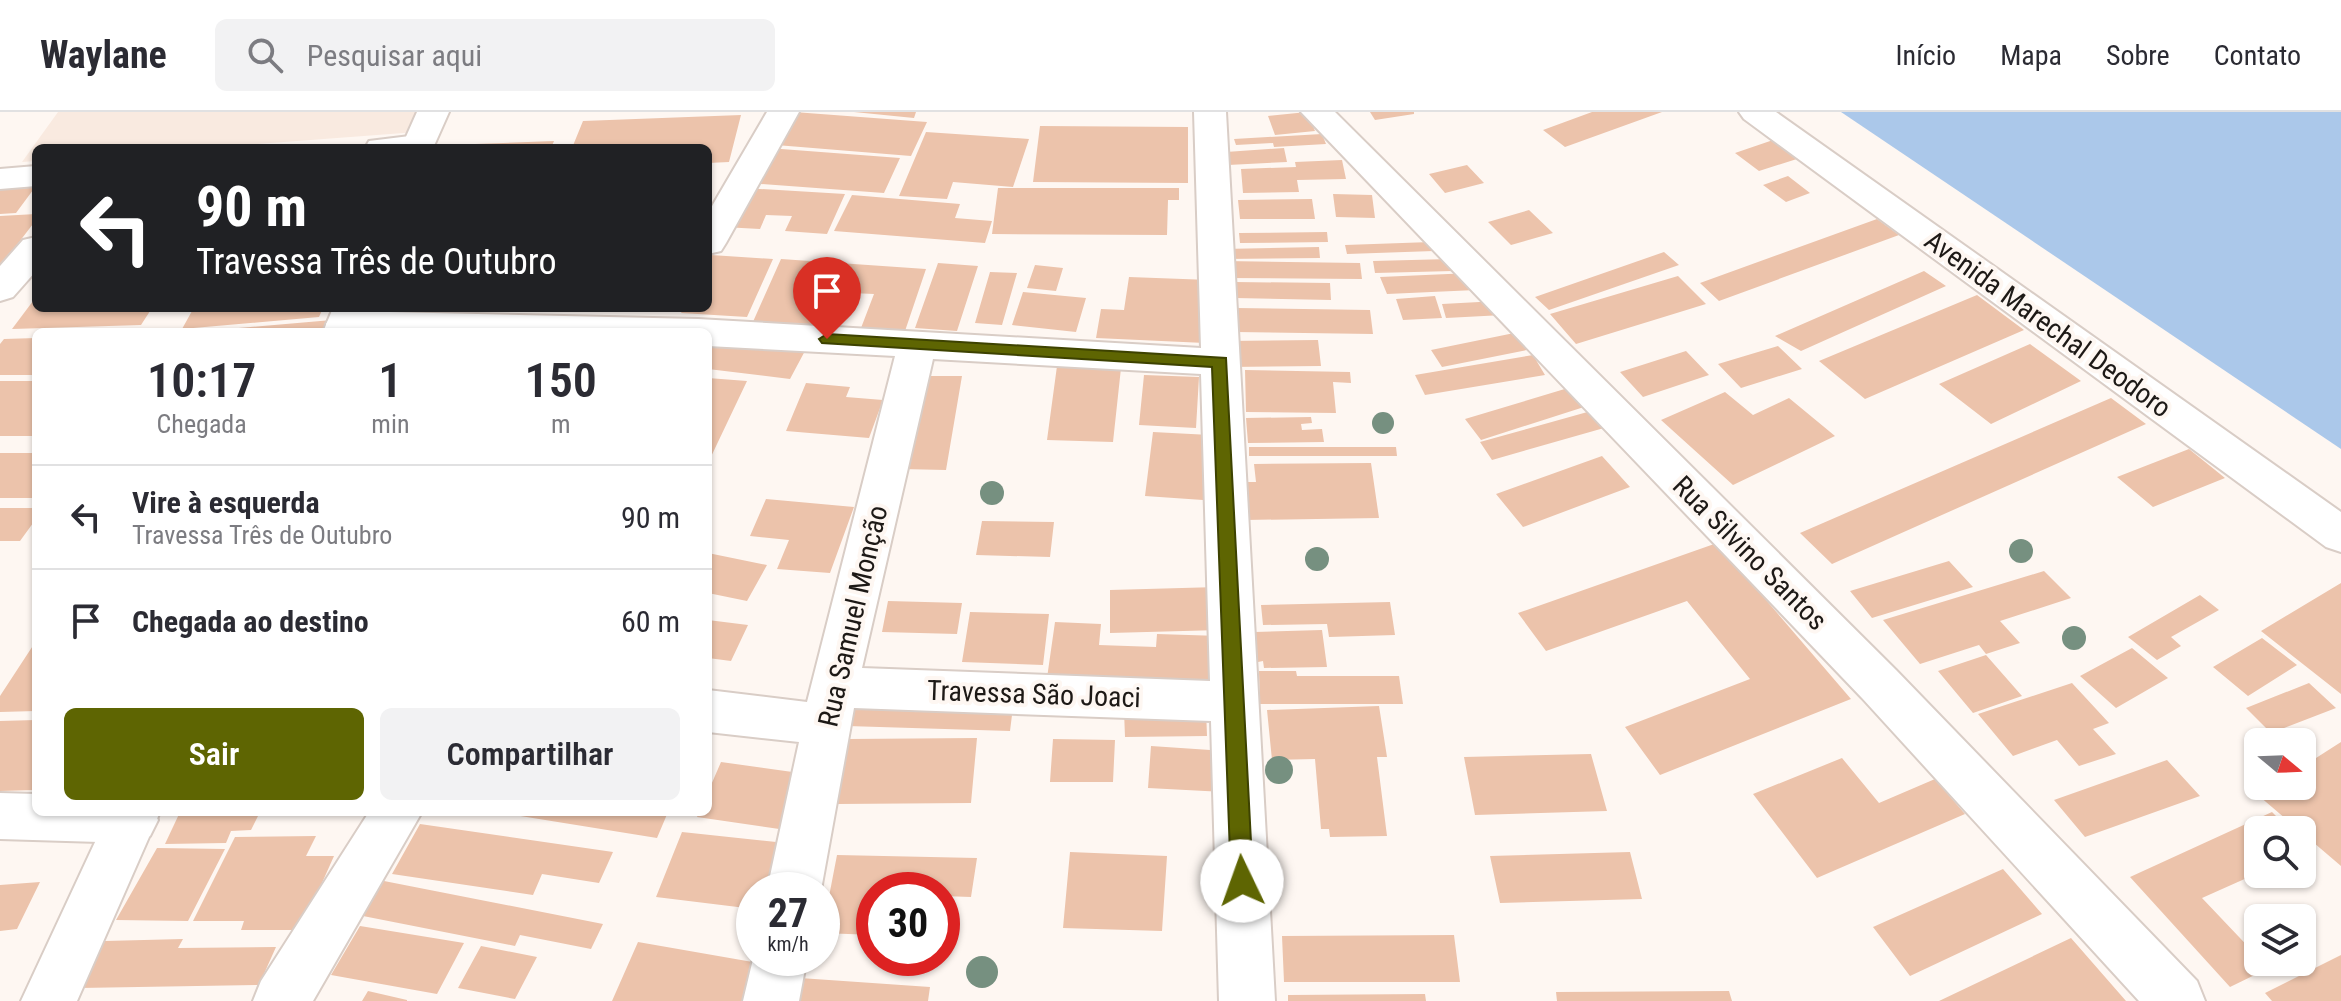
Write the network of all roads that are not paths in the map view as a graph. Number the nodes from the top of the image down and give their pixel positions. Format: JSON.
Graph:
{"nodes":[{"id":1,"x":433,"y":112,"type":"edge"},
{"id":2,"x":783,"y":112,"type":"edge"},
{"id":3,"x":1211,"y":112,"type":"edge"},
{"id":4,"x":1317,"y":112,"type":"edge"},
{"id":5,"x":1755,"y":112,"type":"edge"},
{"id":6,"x":419,"y":144,"type":"edge"},
{"id":7,"x":32,"y":176,"type":"edge"},
{"id":8,"x":0,"y":179,"type":"edge"},
{"id":9,"x":712,"y":236,"type":"edge"},
{"id":10,"x":32,"y":253,"type":"edge"},
{"id":11,"x":0,"y":289,"type":"edge"},
{"id":12,"x":346,"y":321,"type":"edge"},
{"id":13,"x":662,"y":323,"type":"edge"},
{"id":14,"x":682,"y":328,"type":"edge"},
{"id":15,"x":712,"y":333,"type":"edge"},
{"id":16,"x":917,"y":344,"type":"junction"},
{"id":17,"x":1220,"y":362,"type":"junction"},
{"id":18,"x":2341,"y":535,"type":"edge"},
{"id":19,"x":1233,"y":702,"type":"junction"},
{"id":20,"x":831,"y":706,"type":"junction"},
{"id":21,"x":712,"y":711,"type":"edge"},
{"id":22,"x":0,"y":816,"type":"edge"},
{"id":23,"x":134,"y":816,"type":"edge"},
{"id":24,"x":395,"y":816,"type":"edge"},
{"id":25,"x":798,"y":872,"type":"edge"},
{"id":26,"x":776,"y":976,"type":"edge"},
{"id":27,"x":49,"y":1001,"type":"edge"},
{"id":28,"x":281,"y":1001,"type":"edge"},
{"id":29,"x":771,"y":1001,"type":"edge"},
{"id":30,"x":1247,"y":1001,"type":"edge"},
{"id":31,"x":2177,"y":1001,"type":"edge"}],
"edges":[{"from":1,"to":6,"type":"street"},
{"from":2,"to":9,"type":"street"},
{"from":3,"to":17,"type":"street"},
{"from":4,"to":31,"type":"street","name":"Rua Silvino Santos"},
{"from":5,"to":18,"type":"street","name":"Avenida Marechal Deodoro"},
{"from":7,"to":8,"type":"street"},
{"from":10,"to":11,"type":"street"},
{"from":12,"to":13,"type":"street"},
{"from":13,"to":14,"type":"street"},
{"from":15,"to":16,"type":"street"},
{"from":16,"to":17,"type":"street"},
{"from":16,"to":20,"type":"street","name":"Rua Samuel Monção"},
{"from":17,"to":19,"type":"street"},
{"from":19,"to":20,"type":"street","name":"Travessa São Joaci"},
{"from":19,"to":30,"type":"street"},
{"from":20,"to":21,"type":"street","name":"Travessa São Joaci"},
{"from":20,"to":25,"type":"street","name":"Rua Samuel Monção"},
{"from":22,"to":23,"type":"street"},
{"from":23,"to":27,"type":"street"},
{"from":24,"to":28,"type":"street"},
{"from":26,"to":29,"type":"street"}]}
